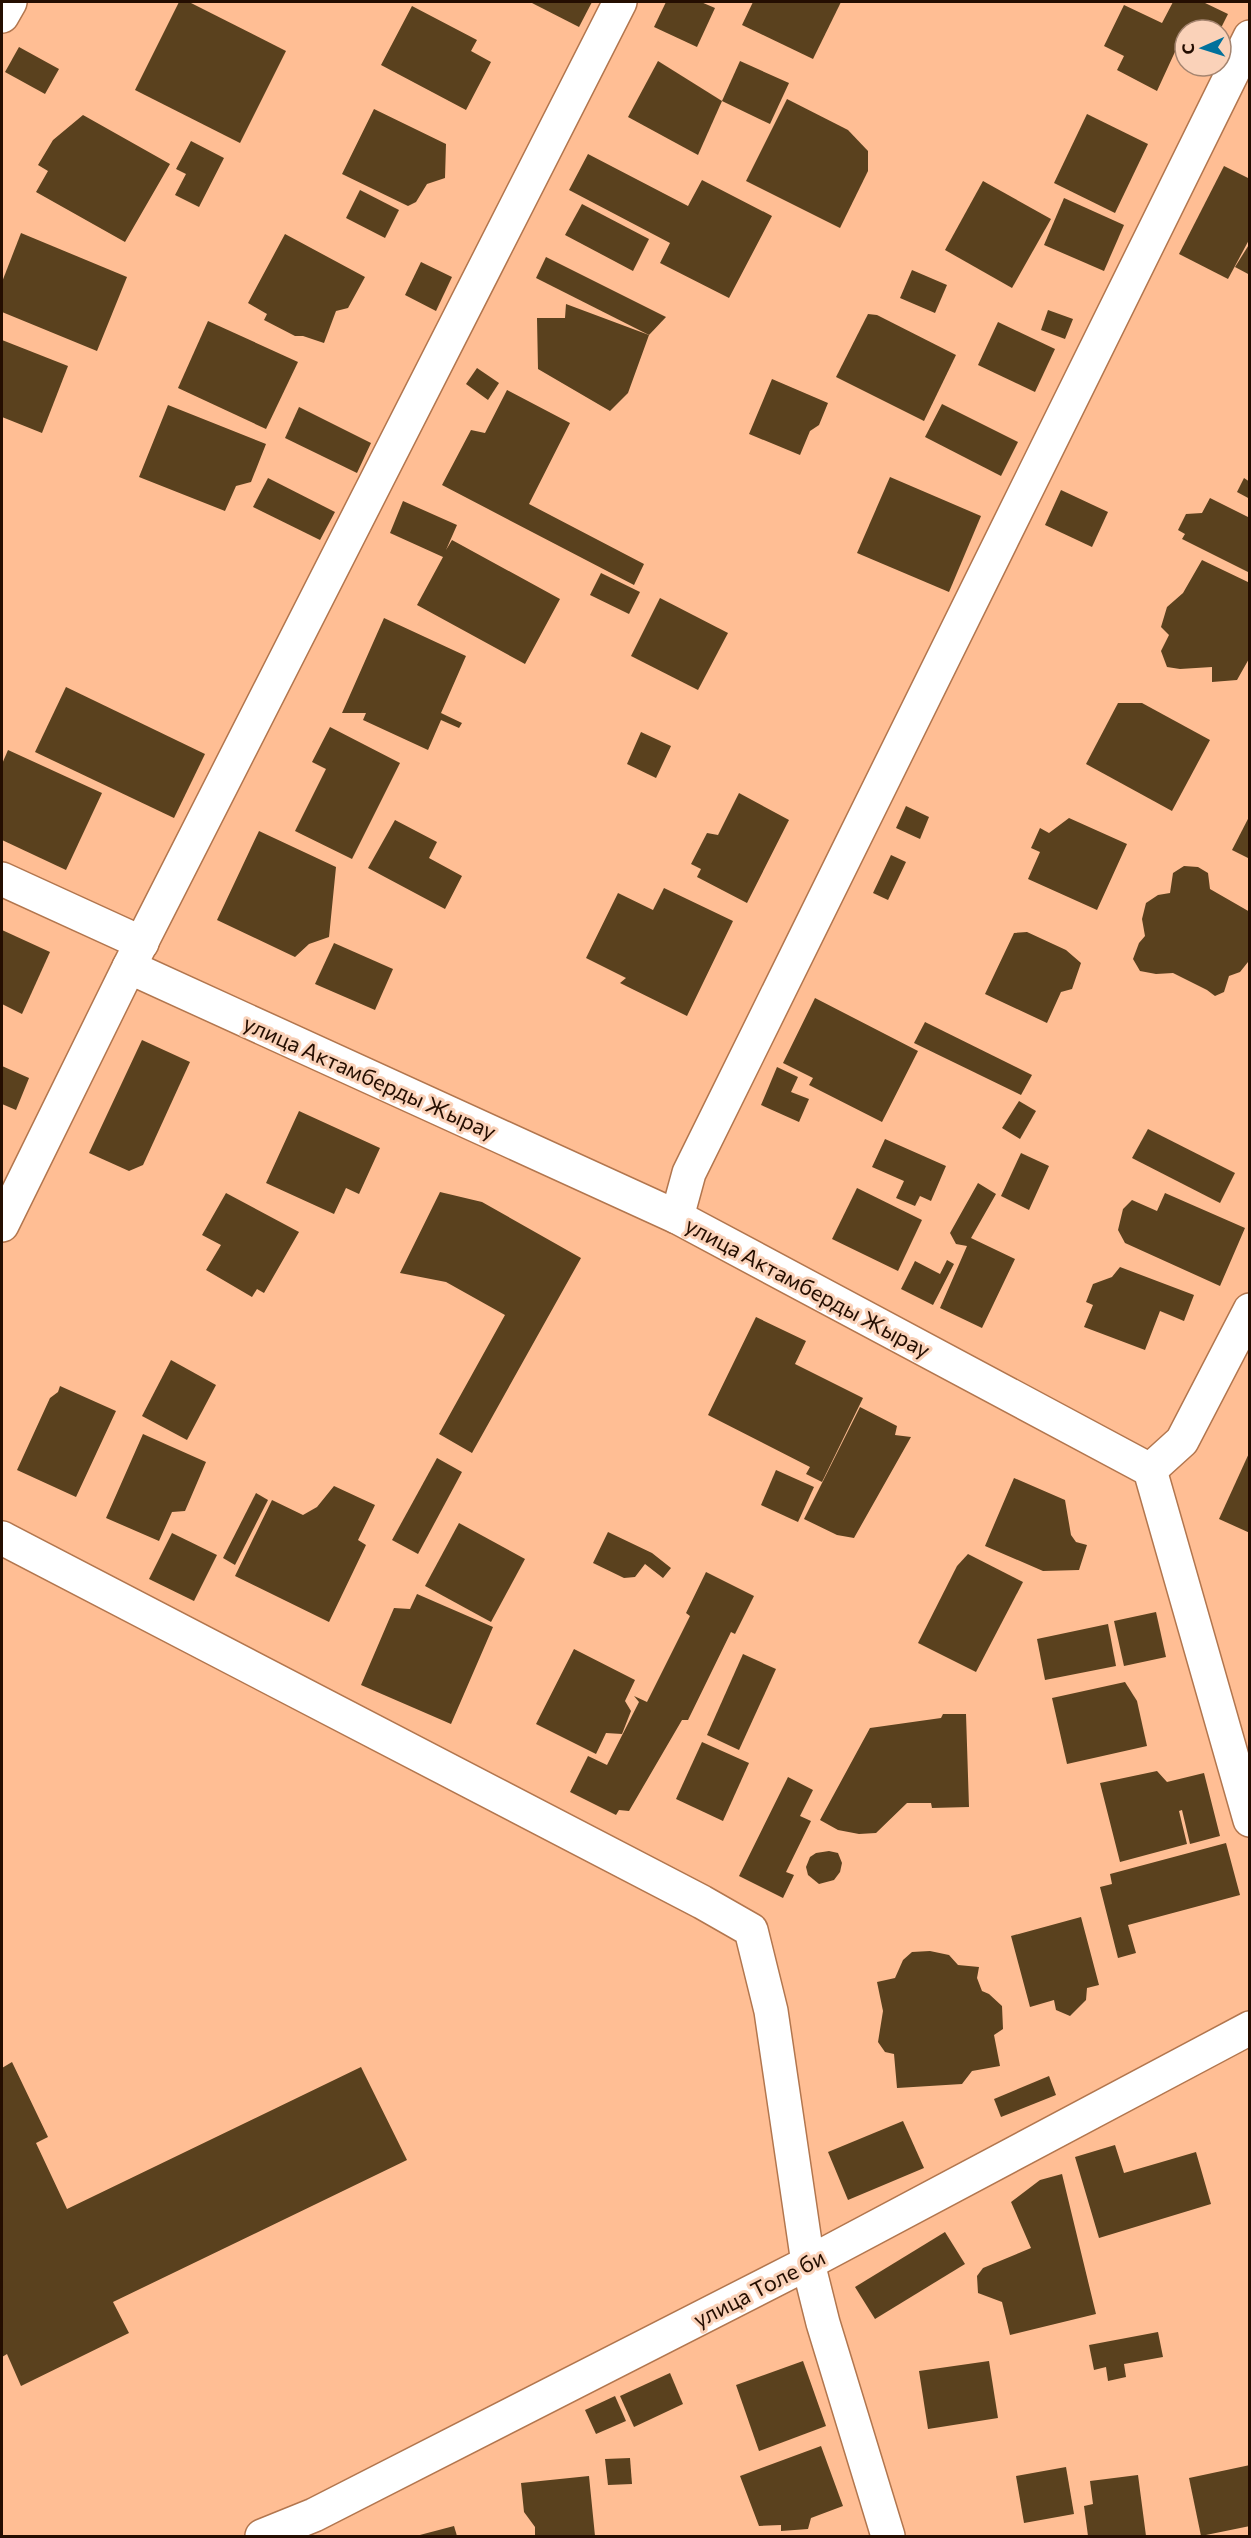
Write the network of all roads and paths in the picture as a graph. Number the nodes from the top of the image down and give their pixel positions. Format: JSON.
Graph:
{"nodes":[{"id":1,"x":10,"y":2,"type":"edge"},
{"id":2,"x":620,"y":2,"type":"edge"},
{"id":3,"x":2,"y":16,"type":"edge"},
{"id":4,"x":1250,"y":37,"type":"edge"},
{"id":5,"x":2,"y":879,"type":"edge"},
{"id":6,"x":135,"y":955,"type":"junction"},
{"id":7,"x":677,"y":1217,"type":"junction"},
{"id":8,"x":2,"y":1225,"type":"edge"},
{"id":9,"x":1250,"y":1310,"type":"edge"},
{"id":10,"x":1150,"y":1470,"type":"junction"},
{"id":11,"x":2,"y":1538,"type":"edge"},
{"id":12,"x":1250,"y":1820,"type":"edge"},
{"id":13,"x":1250,"y":2028,"type":"edge"},
{"id":14,"x":808,"y":2263,"type":"junction"},
{"id":15,"x":316,"y":2526,"type":"edge"},
{"id":16,"x":262,"y":2536,"type":"edge"},
{"id":17,"x":888,"y":2536,"type":"edge"}],
"edges":[{"from":1,"to":3,"type":"street"},
{"from":2,"to":6,"type":"street"},
{"from":4,"to":7,"type":"street"},
{"from":5,"to":6,"type":"street","name":"улица Актамберды Жырау"},
{"from":6,"to":7,"type":"street","name":"улица Актамберды Жырау"},
{"from":6,"to":8,"type":"street"},
{"from":7,"to":10,"type":"street","name":"улица Актамберды Жырау"},
{"from":9,"to":10,"type":"street"},
{"from":10,"to":12,"type":"street"},
{"from":11,"to":14,"type":"street"},
{"from":13,"to":14,"type":"street","name":"улица Толе би"},
{"from":14,"to":15,"type":"street","name":"улица Толе би"},
{"from":14,"to":17,"type":"street"},
{"from":15,"to":16,"type":"street","name":"улица Толе би"}]}
